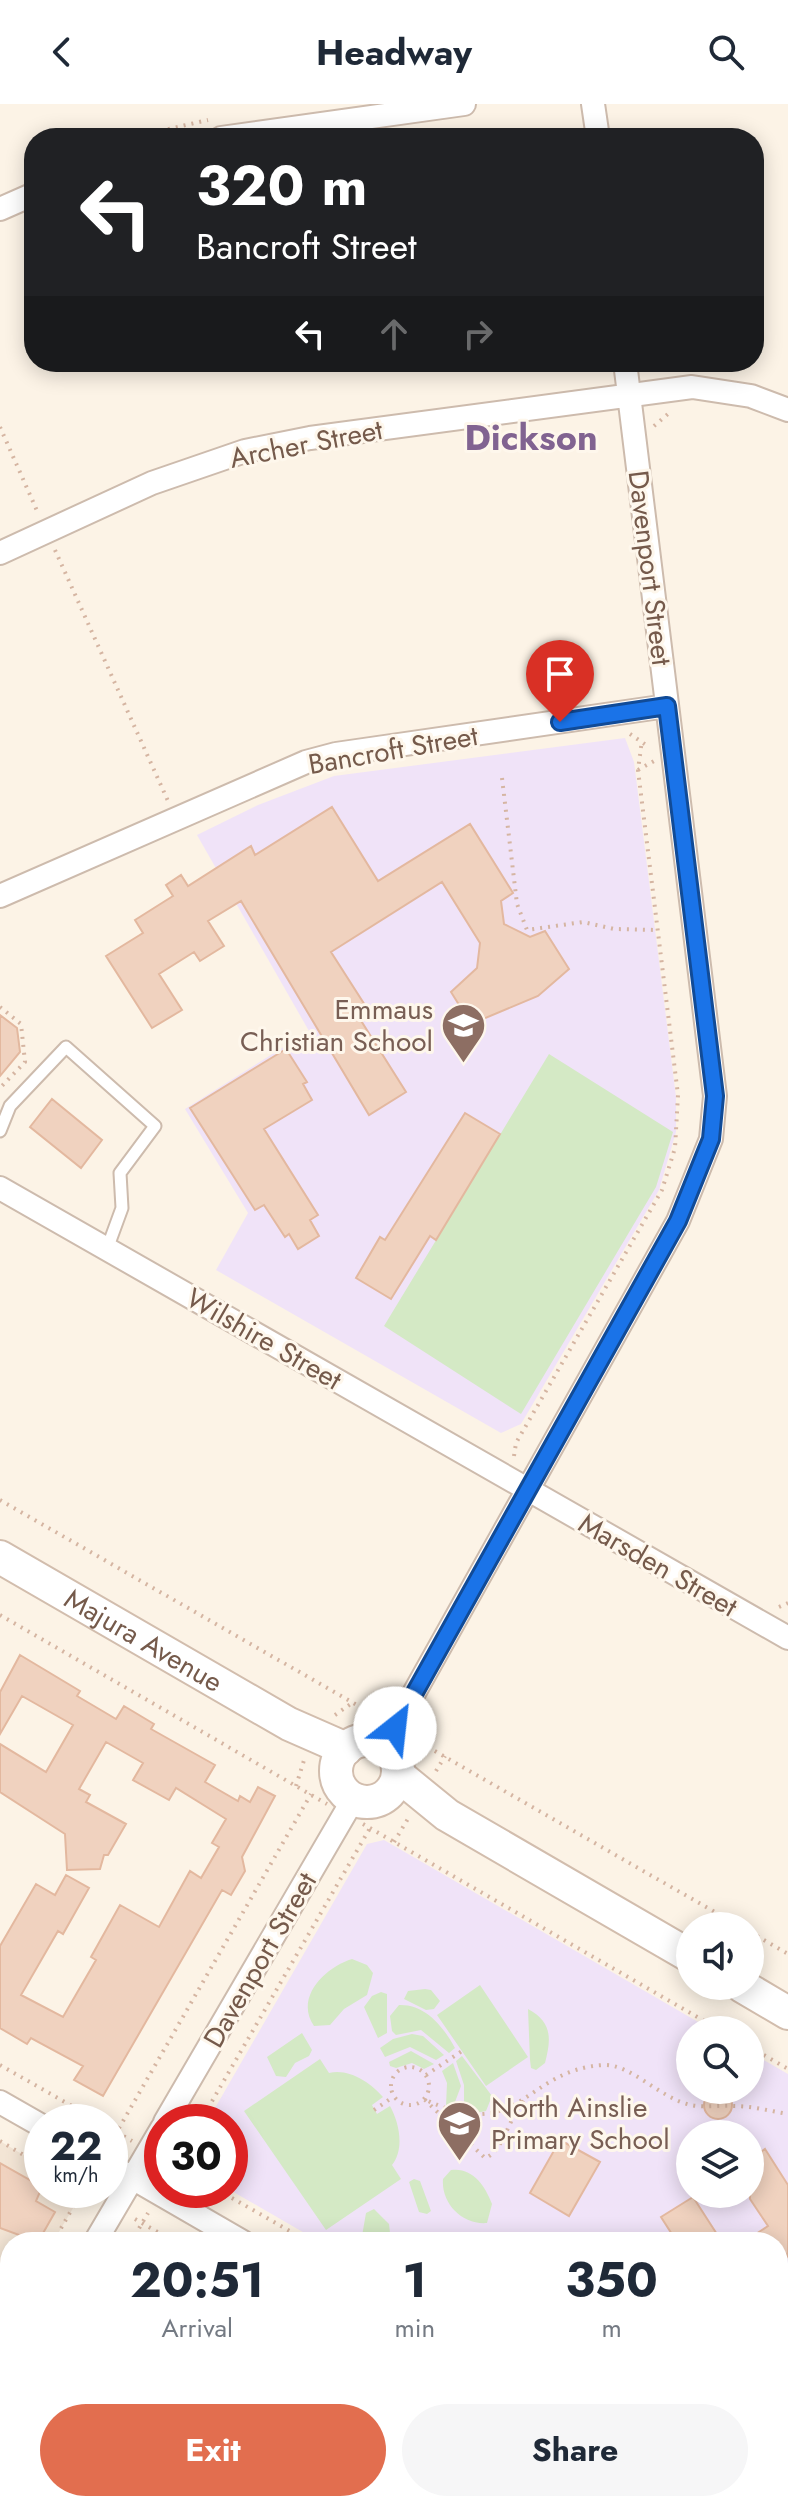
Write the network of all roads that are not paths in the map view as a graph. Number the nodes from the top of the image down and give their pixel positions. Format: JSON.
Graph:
{"nodes":[{"id":1,"x":464,"y":104,"type":"edge"},
{"id":2,"x":593,"y":104,"type":"edge"},
{"id":3,"x":292,"y":128,"type":"edge"},
{"id":4,"x":597,"y":128,"type":"edge"},
{"id":5,"x":24,"y":198,"type":"edge"},
{"id":6,"x":0,"y":209,"type":"edge"},
{"id":7,"x":626,"y":372,"type":"edge"},
{"id":8,"x":629,"y":395,"type":"junction"},
{"id":9,"x":788,"y":410,"type":"edge"},
{"id":10,"x":0,"y":553,"type":"edge"},
{"id":11,"x":667,"y":706,"type":"junction"},
{"id":12,"x":0,"y":896,"type":"edge"},
{"id":13,"x":0,"y":1131,"type":"edge"},
{"id":14,"x":0,"y":1188,"type":"edge"},
{"id":15,"x":107,"y":1249,"type":"junction"},
{"id":16,"x":527,"y":1491,"type":"junction"},
{"id":17,"x":0,"y":1557,"type":"edge"},
{"id":18,"x":788,"y":1638,"type":"edge"},
{"id":19,"x":385,"y":1745,"type":"joint"},
{"id":20,"x":364,"y":1779,"type":"junction"},
{"id":21,"x":676,"y":1948,"type":"edge"},
{"id":22,"x":764,"y":1999,"type":"edge"},
{"id":23,"x":788,"y":2013,"type":"edge"},
{"id":24,"x":0,"y":2102,"type":"edge"},
{"id":25,"x":175,"y":2104,"type":"edge"},
{"id":26,"x":24,"y":2116,"type":"edge"},
{"id":27,"x":144,"y":2158,"type":"edge"},
{"id":28,"x":128,"y":2176,"type":"edge"},
{"id":29,"x":132,"y":2178,"type":"junction"},
{"id":30,"x":101,"y":2232,"type":"edge"},
{"id":31,"x":226,"y":2232,"type":"edge"}],
"edges":[{"from":1,"to":3,"type":"street"},
{"from":2,"to":4,"type":"street"},
{"from":5,"to":6,"type":"street"},
{"from":7,"to":8,"type":"street","name":"Davenport Street"},
{"from":8,"to":9,"type":"street"},
{"from":8,"to":10,"type":"street","name":"Archer Street"},
{"from":8,"to":11,"type":"street","name":"Davenport Street"},
{"from":11,"to":12,"type":"street","name":"Bancroft Street"},
{"from":11,"to":16,"type":"street","name":"Davenport Street"},
{"from":13,"to":15,"type":"lane"},
{"from":14,"to":15,"type":"street","name":"Wilshire Street"},
{"from":15,"to":16,"type":"street","name":"Wilshire Street"},
{"from":16,"to":18,"type":"street","name":"Marsden Street"},
{"from":16,"to":19,"type":"street","name":"Davenport Street"},
{"from":17,"to":20,"type":"main road","name":"Majura Avenue"},
{"from":19,"to":20,"type":"main road"},
{"from":20,"to":21,"type":"main road"},
{"from":20,"to":25,"type":"street","name":"Davenport Street"},
{"from":22,"to":23,"type":"main road"},
{"from":24,"to":26,"type":"street"},
{"from":27,"to":29,"type":"street"},
{"from":28,"to":29,"type":"street"},
{"from":29,"to":30,"type":"street"},
{"from":29,"to":31,"type":"street"}]}
